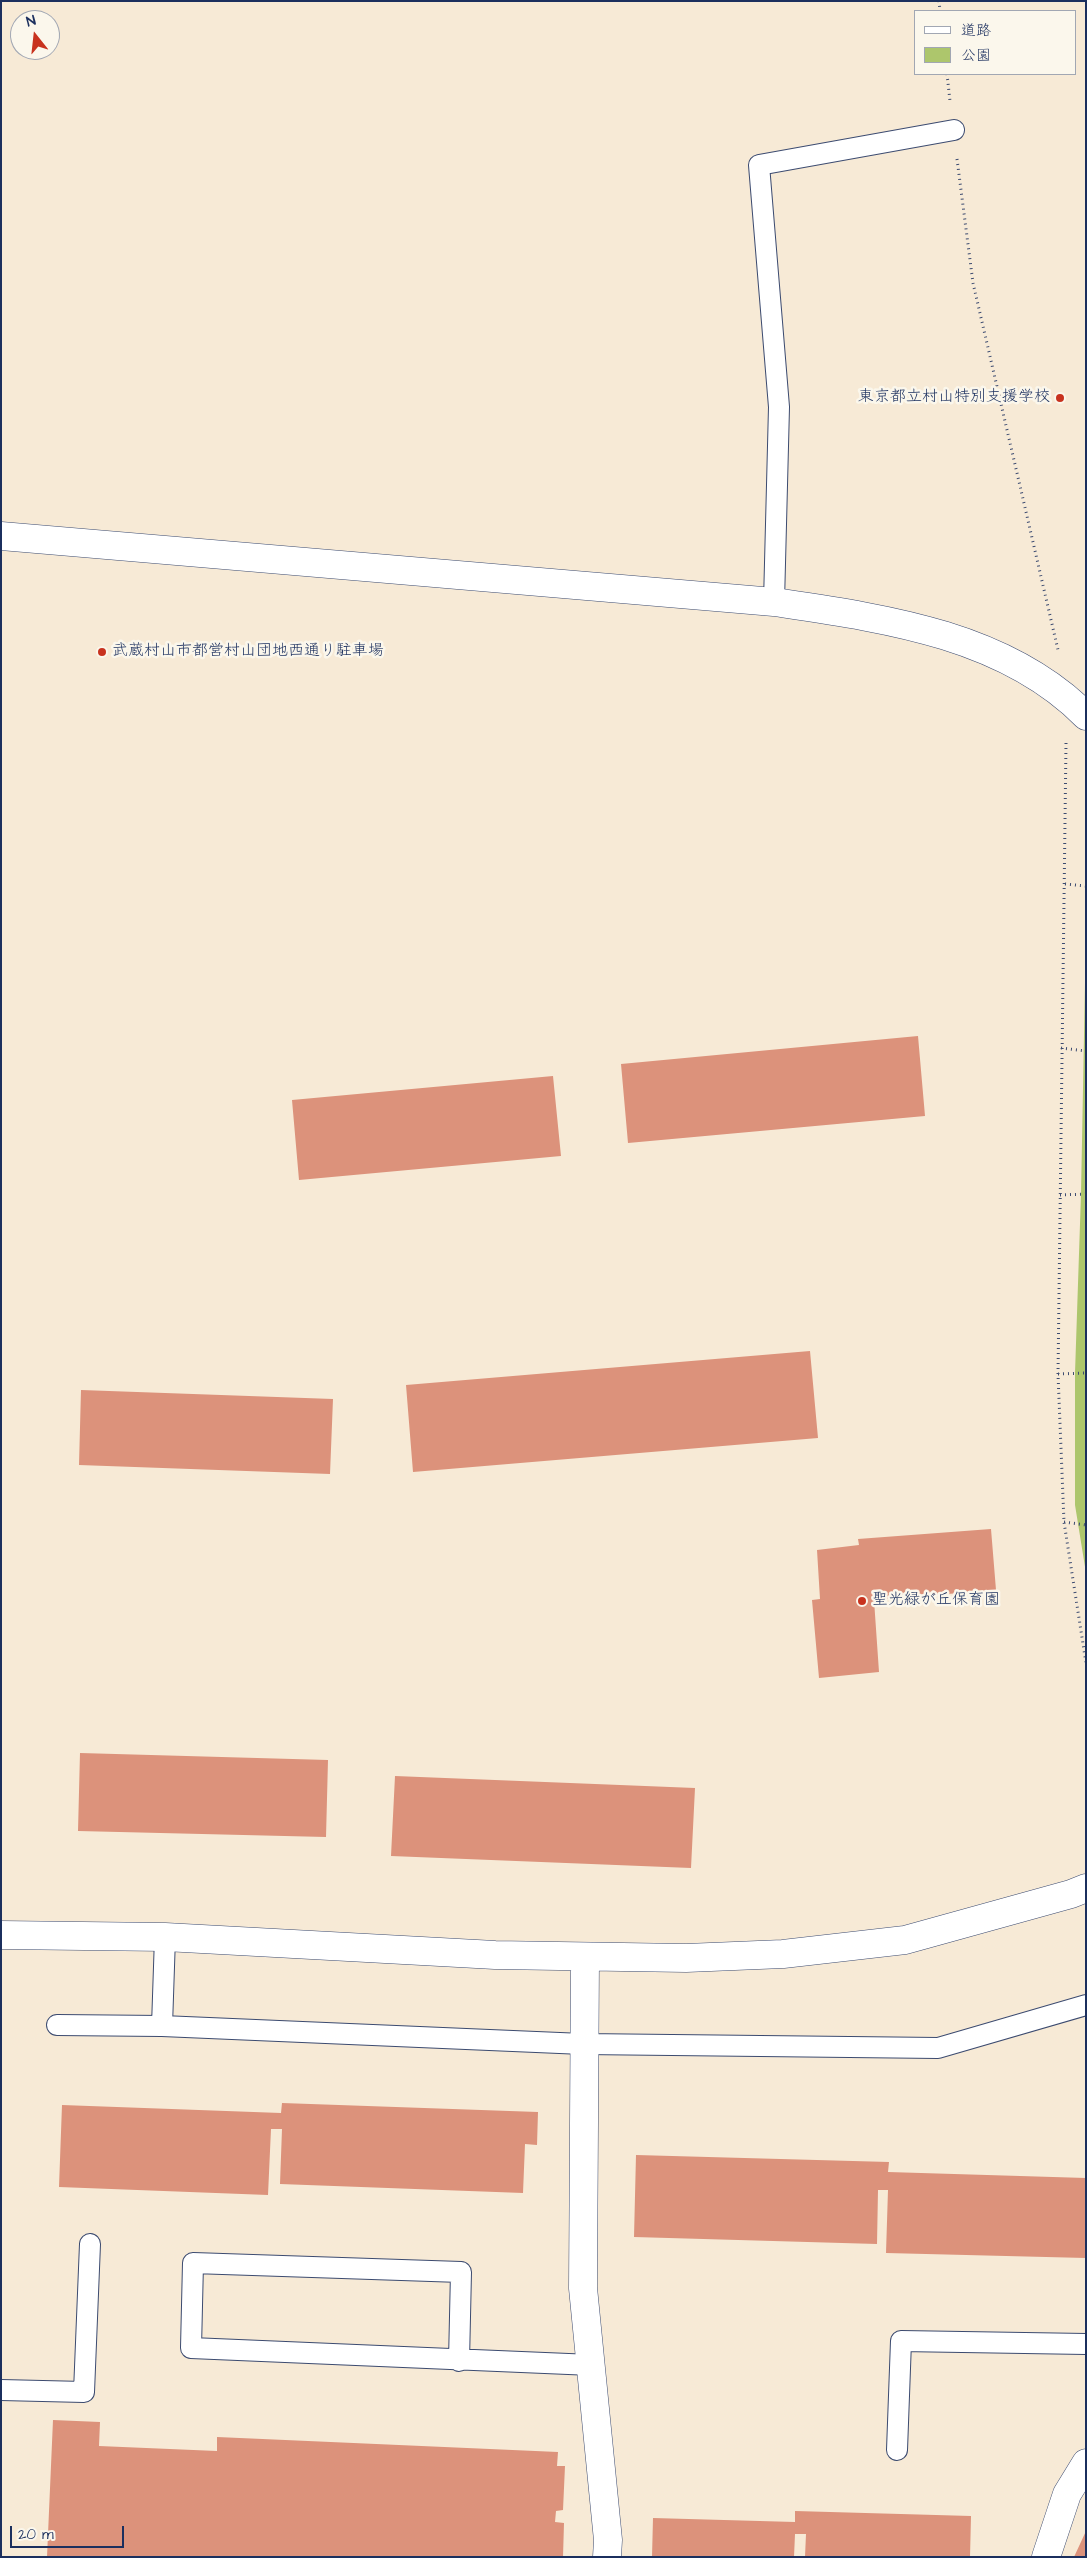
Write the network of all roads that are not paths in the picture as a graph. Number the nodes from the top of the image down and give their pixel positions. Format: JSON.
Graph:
{"nodes":[{"id":1,"x":954,"y":130,"type":"road end"},
{"id":2,"x":1,"y":536,"type":"edge"},
{"id":3,"x":774,"y":602,"type":"junction"},
{"id":4,"x":1086,"y":716,"type":"edge"},
{"id":5,"x":1086,"y":1888,"type":"edge"},
{"id":6,"x":1,"y":1935,"type":"edge"},
{"id":7,"x":165,"y":1937,"type":"junction"},
{"id":8,"x":585,"y":1957,"type":"junction"},
{"id":9,"x":1086,"y":2005,"type":"edge"},
{"id":10,"x":57,"y":2025,"type":"dead end"},
{"id":11,"x":162,"y":2026,"type":"junction"},
{"id":12,"x":583,"y":2044,"type":"junction"},
{"id":13,"x":90,"y":2244,"type":"dead end"},
{"id":14,"x":1086,"y":2344,"type":"edge"},
{"id":15,"x":459,"y":2361,"type":"junction"},
{"id":16,"x":592,"y":2365,"type":"junction"},
{"id":17,"x":1,"y":2390,"type":"edge"},
{"id":18,"x":897,"y":2450,"type":"dead end"},
{"id":19,"x":1086,"y":2463,"type":"edge"},
{"id":20,"x":607,"y":2557,"type":"edge"},
{"id":21,"x":1046,"y":2557,"type":"edge"}],
"edges":[{"from":1,"to":3,"type":"lane"},
{"from":2,"to":3,"type":"street"},
{"from":3,"to":4,"type":"street"},
{"from":5,"to":8,"type":"street"},
{"from":6,"to":7,"type":"street"},
{"from":7,"to":8,"type":"street"},
{"from":7,"to":11,"type":"lane"},
{"from":8,"to":12,"type":"street"},
{"from":9,"to":12,"type":"lane"},
{"from":10,"to":11,"type":"lane"},
{"from":11,"to":12,"type":"lane"},
{"from":12,"to":16,"type":"street"},
{"from":13,"to":17,"type":"lane"},
{"from":14,"to":18,"type":"lane"},
{"from":15,"to":15,"type":"lane"},
{"from":15,"to":16,"type":"lane"},
{"from":16,"to":20,"type":"street"},
{"from":19,"to":21,"type":"street"}]}
